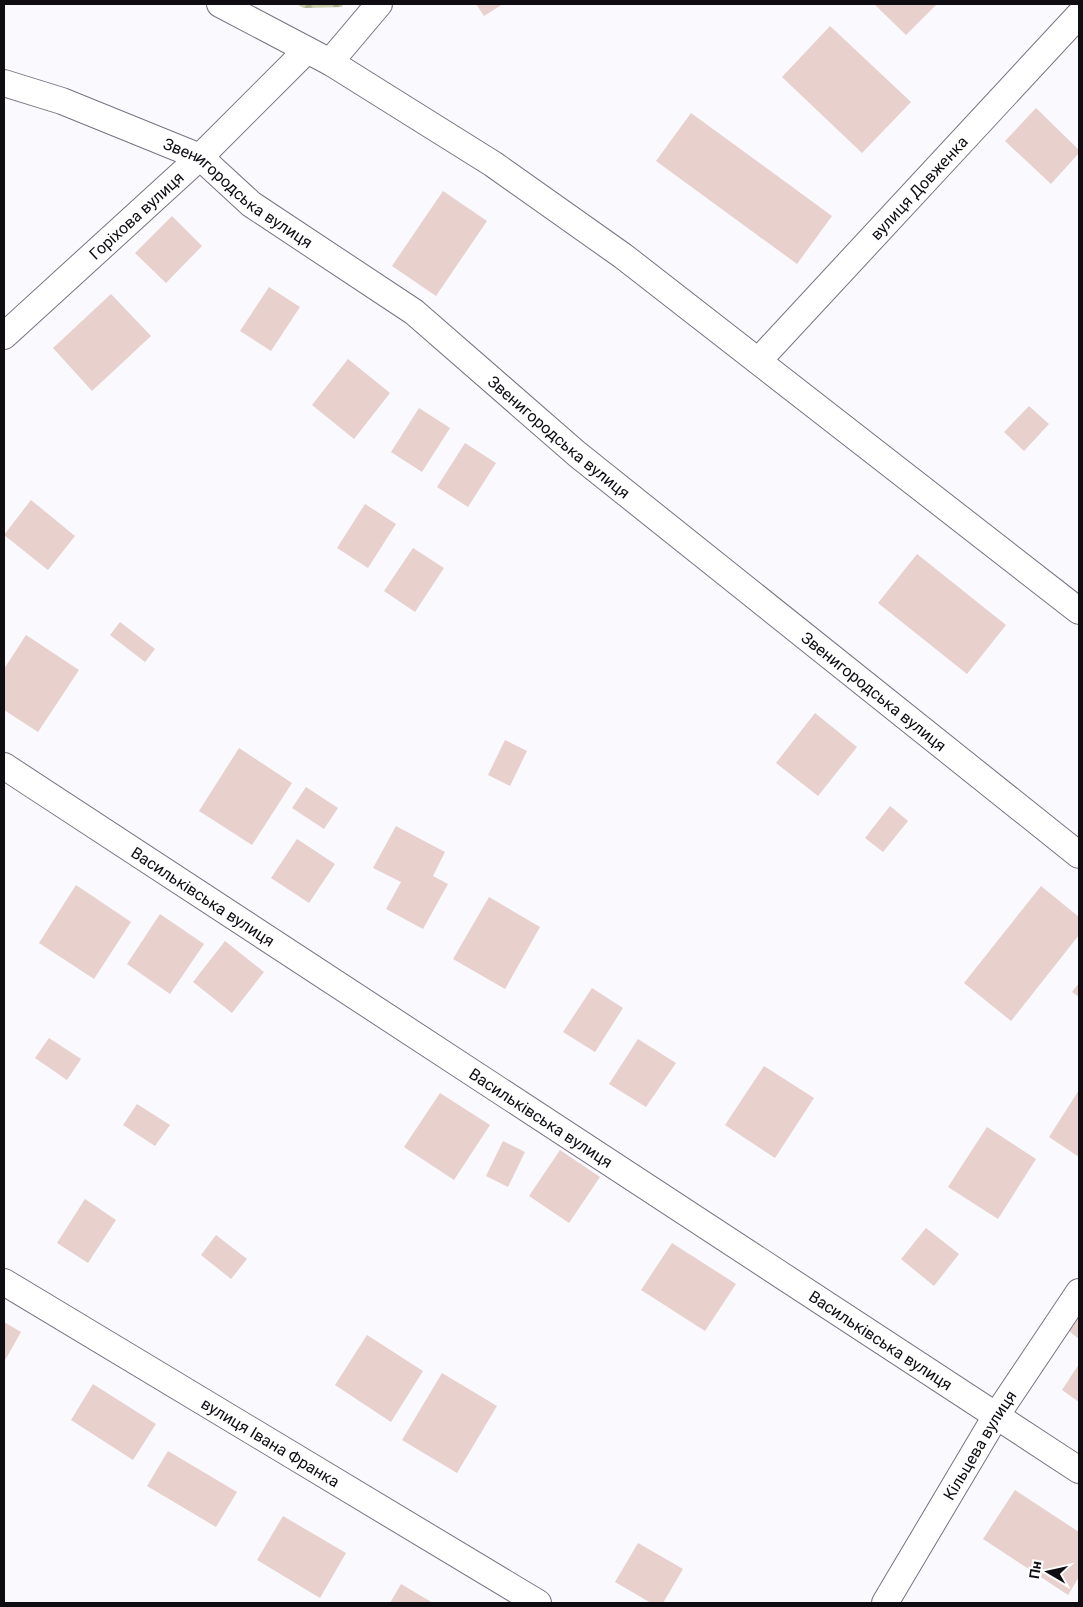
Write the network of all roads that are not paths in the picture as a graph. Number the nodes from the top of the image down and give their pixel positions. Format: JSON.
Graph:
{"nodes":[{"id":1,"x":220,"y":4,"type":"edge"},
{"id":2,"x":379,"y":4,"type":"edge"},
{"id":3,"x":1079,"y":15,"type":"edge"},
{"id":4,"x":307,"y":50,"type":"junction"},
{"id":5,"x":330,"y":62,"type":"junction"},
{"id":6,"x":4,"y":83,"type":"edge"},
{"id":7,"x":200,"y":157,"type":"junction"},
{"id":8,"x":4,"y":336,"type":"edge"},
{"id":9,"x":759,"y":360,"type":"junction"},
{"id":10,"x":1079,"y":611,"type":"edge"},
{"id":11,"x":4,"y":766,"type":"edge"},
{"id":12,"x":1079,"y":855,"type":"edge"},
{"id":13,"x":4,"y":1282,"type":"edge"},
{"id":14,"x":1079,"y":1292,"type":"edge"},
{"id":15,"x":996,"y":1416,"type":"junction"},
{"id":16,"x":1079,"y":1470,"type":"edge"},
{"id":17,"x":538,"y":1603,"type":"edge"},
{"id":18,"x":885,"y":1603,"type":"edge"}],
"edges":[{"from":1,"to":4,"type":"street"},
{"from":2,"to":5,"type":"street"},
{"from":3,"to":9,"type":"street","name":"вулиця Довженка"},
{"from":4,"to":5,"type":"street"},
{"from":4,"to":7,"type":"street","name":"Горіхова вулиця"},
{"from":5,"to":9,"type":"street"},
{"from":6,"to":7,"type":"street","name":"Звенигородська вулиця"},
{"from":7,"to":8,"type":"street","name":"Горіхова вулиця"},
{"from":7,"to":12,"type":"street","name":"Звенигородська вулиця"},
{"from":9,"to":10,"type":"street"},
{"from":11,"to":15,"type":"street","name":"Васильківська вулиця"},
{"from":13,"to":17,"type":"street","name":"вулиця Івана Франка"},
{"from":14,"to":15,"type":"street","name":"Кільцева вулиця"},
{"from":15,"to":16,"type":"street","name":"Васильківська вулиця"},
{"from":15,"to":18,"type":"street","name":"Кільцева вулиця"}]}
